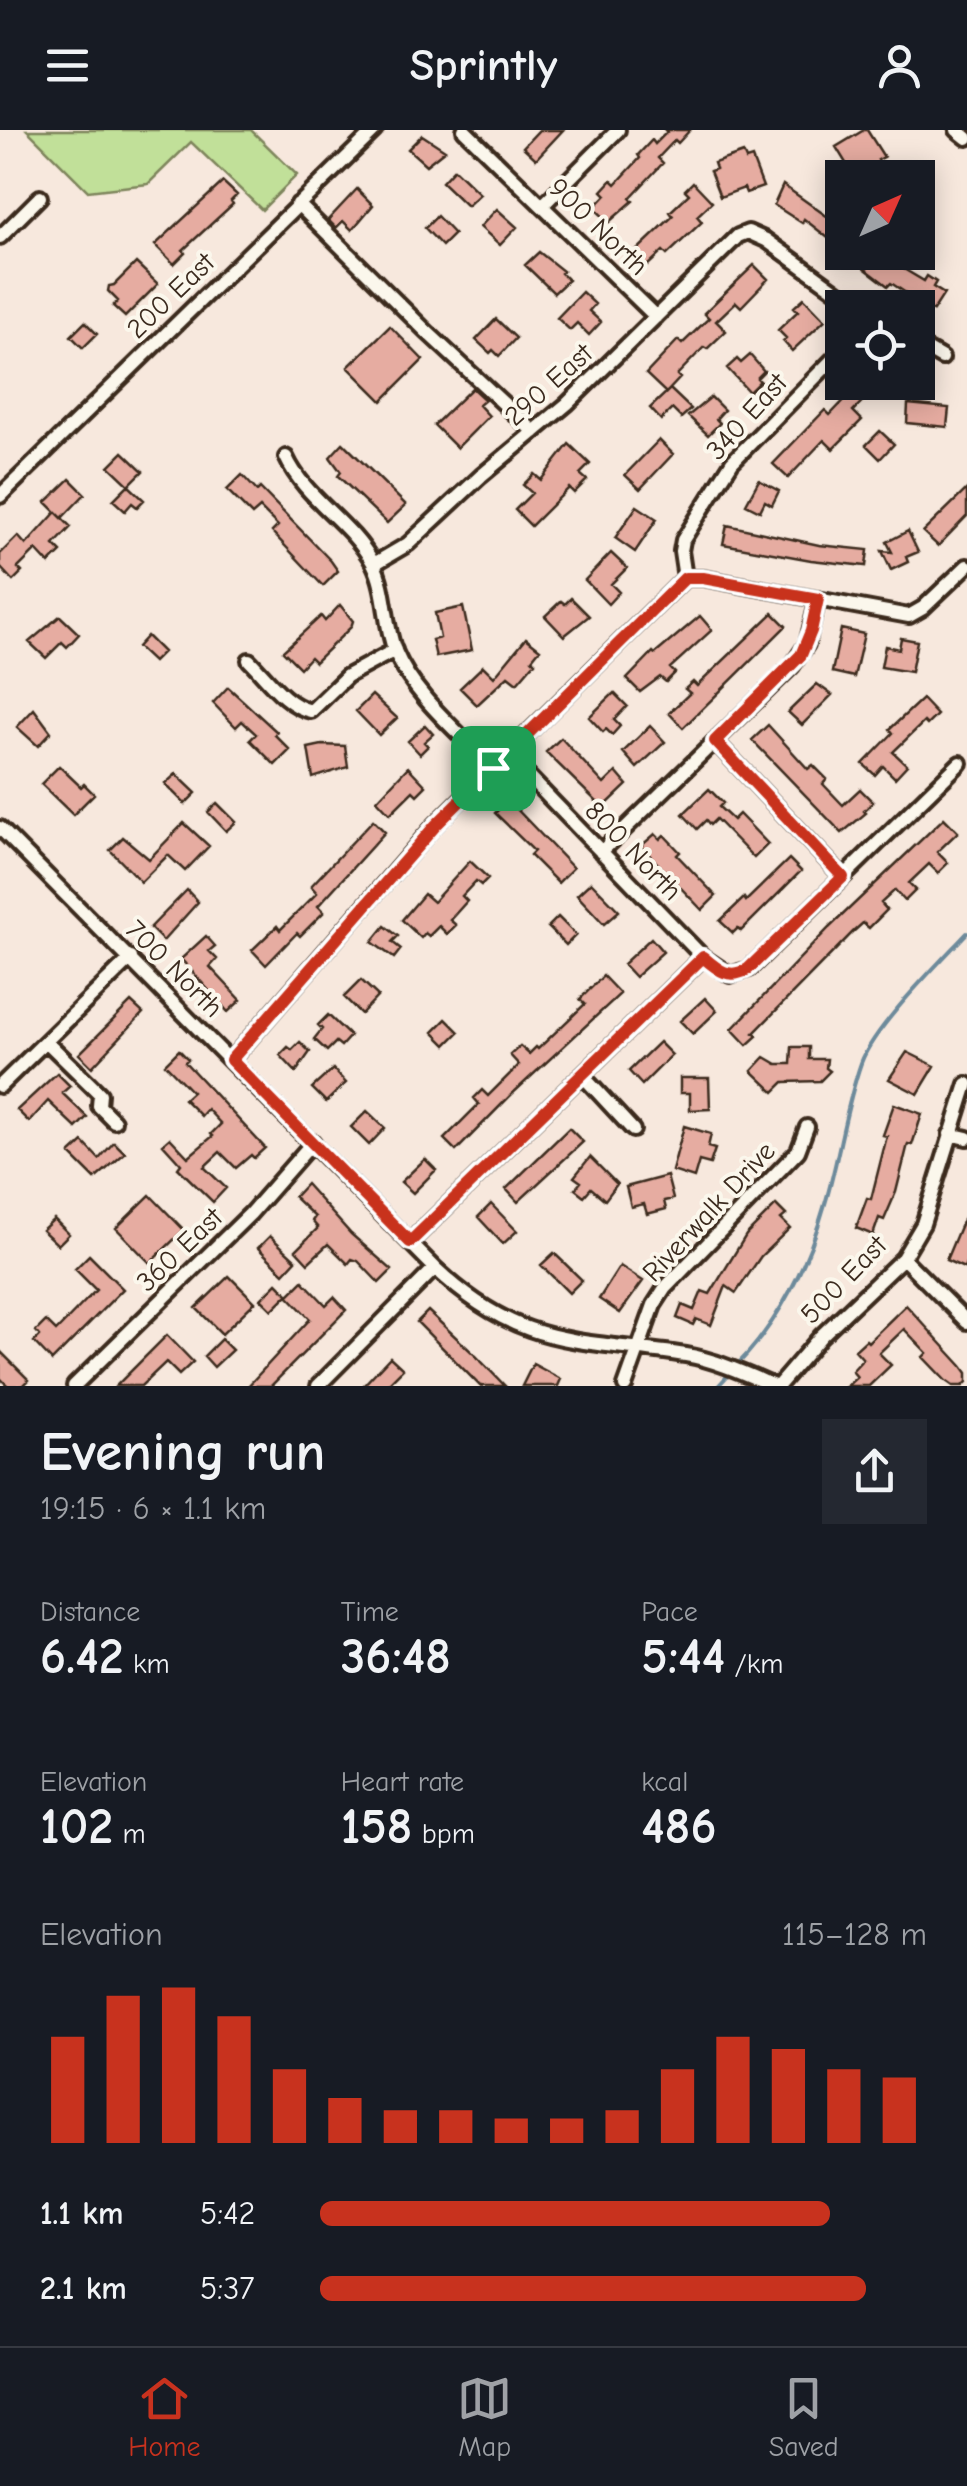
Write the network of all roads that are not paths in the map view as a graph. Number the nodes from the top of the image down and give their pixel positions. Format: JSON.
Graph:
{"nodes":[{"id":1,"x":375,"y":130,"type":"edge"},
{"id":2,"x":464,"y":130,"type":"edge"},
{"id":3,"x":618,"y":130,"type":"edge"},
{"id":4,"x":957,"y":130,"type":"edge"},
{"id":5,"x":967,"y":138,"type":"edge"},
{"id":6,"x":40,"y":197,"type":"dead end"},
{"id":7,"x":298,"y":204,"type":"junction"},
{"id":8,"x":542,"y":206,"type":"junction"},
{"id":9,"x":0,"y":237,"type":"edge"},
{"id":10,"x":835,"y":290,"type":"edge"},
{"id":11,"x":656,"y":317,"type":"junction"},
{"id":12,"x":935,"y":354,"type":"edge"},
{"id":13,"x":942,"y":358,"type":"dead end"},
{"id":14,"x":825,"y":368,"type":"edge"},
{"id":15,"x":534,"y":432,"type":"junction"},
{"id":16,"x":286,"y":457,"type":"dead end"},
{"id":17,"x":4,"y":486,"type":"edge"},
{"id":18,"x":374,"y":564,"type":"junction"},
{"id":19,"x":967,"y":566,"type":"edge"},
{"id":20,"x":685,"y":578,"type":"junction"},
{"id":21,"x":818,"y":599,"type":"junction"},
{"id":22,"x":395,"y":650,"type":"junction"},
{"id":23,"x":249,"y":660,"type":"dead end"},
{"id":24,"x":715,"y":741,"type":"junction"},
{"id":25,"x":507,"y":754,"type":"junction"},
{"id":26,"x":960,"y":763,"type":"dead end"},
{"id":27,"x":493,"y":768,"type":"junction"},
{"id":28,"x":0,"y":828,"type":"edge"},
{"id":29,"x":601,"y":852,"type":"junction"},
{"id":30,"x":843,"y":877,"type":"junction"},
{"id":31,"x":703,"y":957,"type":"junction"},
{"id":32,"x":131,"y":958,"type":"junction"},
{"id":33,"x":46,"y":1041,"type":"junction"},
{"id":34,"x":231,"y":1060,"type":"junction"},
{"id":35,"x":582,"y":1075,"type":"junction"},
{"id":36,"x":967,"y":1084,"type":"edge"},
{"id":37,"x":0,"y":1086,"type":"edge"},
{"id":38,"x":114,"y":1121,"type":"dead end"},
{"id":39,"x":806,"y":1127,"type":"dead end"},
{"id":40,"x":634,"y":1130,"type":"dead end"},
{"id":41,"x":950,"y":1134,"type":"junction"},
{"id":42,"x":967,"y":1138,"type":"edge"},
{"id":43,"x":313,"y":1142,"type":"junction"},
{"id":44,"x":410,"y":1242,"type":"junction"},
{"id":45,"x":903,"y":1258,"type":"junction"},
{"id":46,"x":436,"y":1268,"type":"junction"},
{"id":47,"x":967,"y":1322,"type":"edge"},
{"id":48,"x":640,"y":1350,"type":"junction"},
{"id":49,"x":74,"y":1386,"type":"edge"},
{"id":50,"x":318,"y":1386,"type":"edge"},
{"id":51,"x":626,"y":1386,"type":"edge"},
{"id":52,"x":776,"y":1386,"type":"edge"}],
"edges":[{"from":1,"to":7,"type":"street","name":"200 East"},
{"from":2,"to":8,"type":"street","name":"900 North"},
{"from":3,"to":8,"type":"street"},
{"from":4,"to":5,"type":"street"},
{"from":6,"to":9,"type":"street"},
{"from":7,"to":15,"type":"street"},
{"from":7,"to":17,"type":"street","name":"200 East"},
{"from":8,"to":11,"type":"street","name":"900 North"},
{"from":10,"to":11,"type":"street","name":"290 East"},
{"from":11,"to":15,"type":"street","name":"290 East"},
{"from":12,"to":13,"type":"street"},
{"from":14,"to":20,"type":"street","name":"340 East"},
{"from":15,"to":18,"type":"street","name":"290 East"},
{"from":16,"to":18,"type":"street"},
{"from":18,"to":22,"type":"street"},
{"from":19,"to":21,"type":"street"},
{"from":20,"to":21,"type":"street"},
{"from":20,"to":25,"type":"street"},
{"from":21,"to":24,"type":"street"},
{"from":22,"to":23,"type":"street"},
{"from":22,"to":27,"type":"street"},
{"from":24,"to":29,"type":"street"},
{"from":24,"to":30,"type":"street"},
{"from":25,"to":27,"type":"street"},
{"from":25,"to":29,"type":"street","name":"800 North"},
{"from":26,"to":30,"type":"street"},
{"from":27,"to":34,"type":"street"},
{"from":28,"to":32,"type":"street","name":"700 North"},
{"from":29,"to":31,"type":"street","name":"800 North"},
{"from":30,"to":31,"type":"street","name":"800 North"},
{"from":31,"to":35,"type":"street"},
{"from":32,"to":33,"type":"street"},
{"from":32,"to":34,"type":"street","name":"700 North"},
{"from":33,"to":37,"type":"street"},
{"from":33,"to":38,"type":"street"},
{"from":34,"to":43,"type":"street","name":"700 North"},
{"from":35,"to":40,"type":"street"},
{"from":35,"to":44,"type":"street"},
{"from":36,"to":41,"type":"street","name":"500 East"},
{"from":39,"to":48,"type":"street","name":"Riverwalk Drive"},
{"from":41,"to":42,"type":"street"},
{"from":41,"to":45,"type":"street","name":"500 East"},
{"from":43,"to":44,"type":"street","name":"700 North"},
{"from":43,"to":49,"type":"street","name":"360 East"},
{"from":44,"to":46,"type":"street","name":"700 North"},
{"from":45,"to":47,"type":"street"},
{"from":45,"to":52,"type":"street","name":"500 East"},
{"from":46,"to":48,"type":"street","name":"700 North"},
{"from":46,"to":50,"type":"street"},
{"from":48,"to":51,"type":"street","name":"Riverwalk Drive"},
{"from":48,"to":52,"type":"street","name":"700 North"}]}
